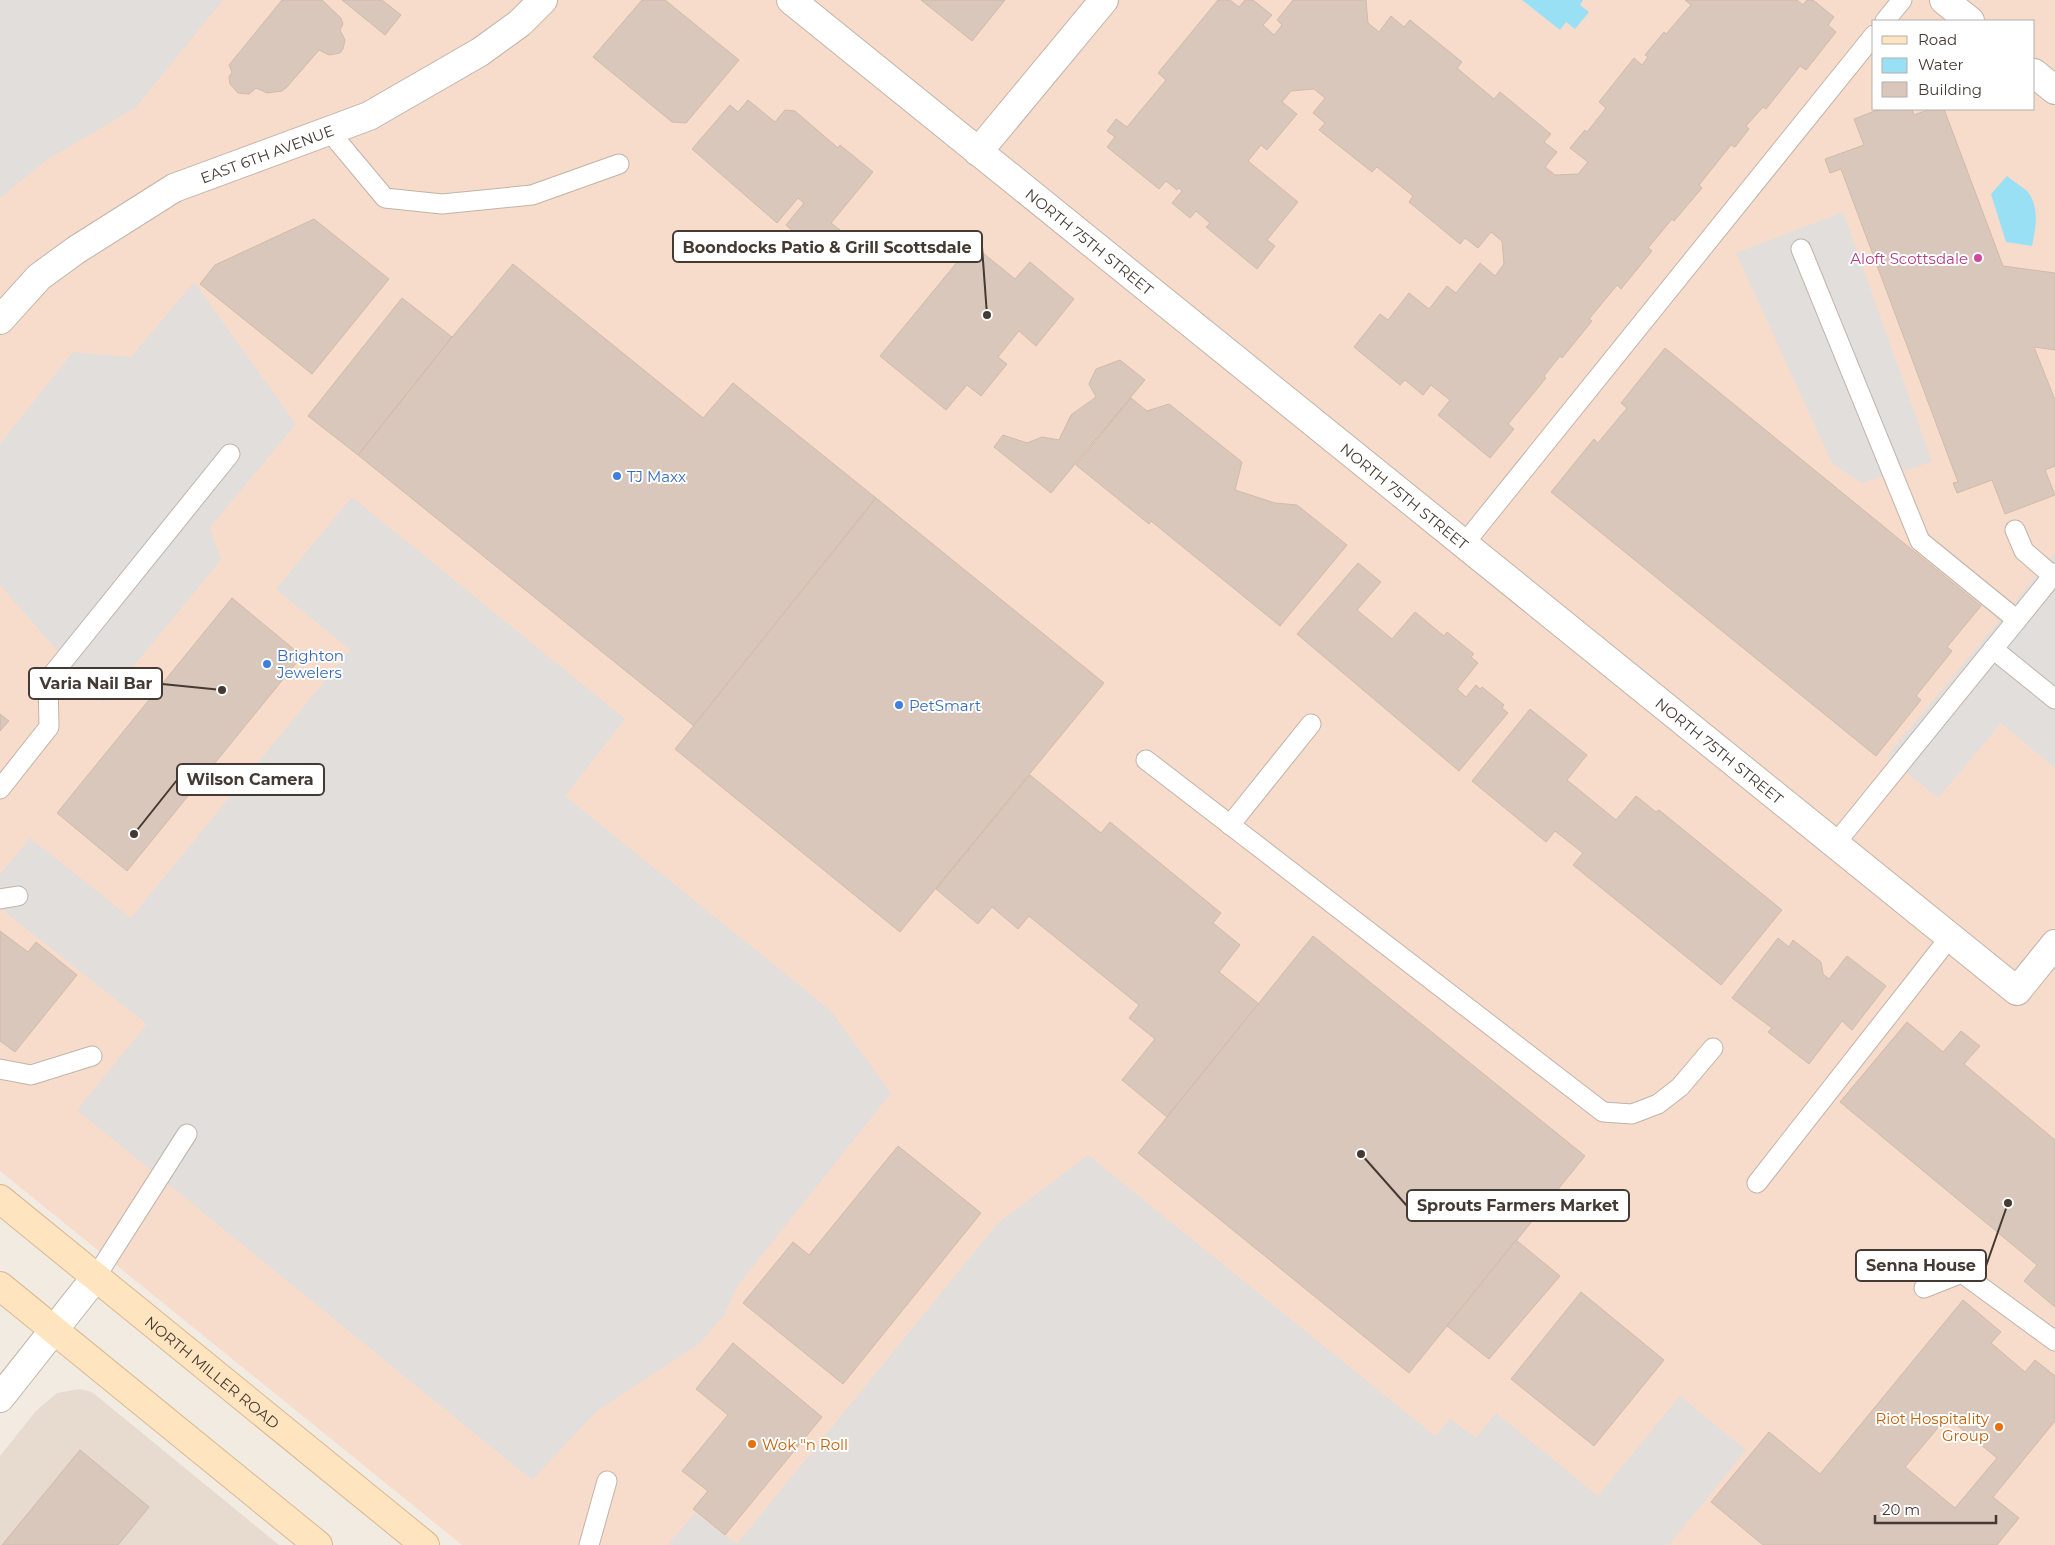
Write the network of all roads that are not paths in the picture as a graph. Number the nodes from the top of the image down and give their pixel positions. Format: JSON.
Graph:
{"nodes":[{"id":1,"x":543,"y":0,"type":"edge"},
{"id":2,"x":792,"y":0,"type":"edge"},
{"id":3,"x":1104,"y":0,"type":"edge"},
{"id":4,"x":1902,"y":0,"type":"edge"},
{"id":5,"x":1944,"y":0,"type":"edge"},
{"id":6,"x":1886,"y":20,"type":"edge"},
{"id":7,"x":1969,"y":20,"type":"edge"},
{"id":8,"x":1872,"y":37,"type":"edge"},
{"id":9,"x":2035,"y":74,"type":"edge"},
{"id":10,"x":2055,"y":90,"type":"edge"},
{"id":11,"x":329,"y":131,"type":"junction"},
{"id":12,"x":978,"y":152,"type":"junction"},
{"id":13,"x":619,"y":164,"type":"dead end"},
{"id":14,"x":1802,"y":249,"type":"dead end"},
{"id":15,"x":0,"y":320,"type":"edge"},
{"id":16,"x":230,"y":454,"type":"dead end"},
{"id":17,"x":2015,"y":530,"type":"dead end"},
{"id":18,"x":1464,"y":544,"type":"junction"},
{"id":19,"x":2054,"y":575,"type":"edge"},
{"id":20,"x":2017,"y":620,"type":"junction"},
{"id":21,"x":1993,"y":649,"type":"junction"},
{"id":22,"x":2055,"y":699,"type":"edge"},
{"id":23,"x":1311,"y":724,"type":"dead end"},
{"id":24,"x":1146,"y":760,"type":"dead end"},
{"id":25,"x":0,"y":789,"type":"edge"},
{"id":26,"x":1230,"y":825,"type":"junction"},
{"id":27,"x":1835,"y":844,"type":"junction"},
{"id":28,"x":1950,"y":937,"type":"junction"},
{"id":29,"x":2055,"y":944,"type":"edge"},
{"id":30,"x":1713,"y":1048,"type":"dead end"},
{"id":31,"x":92,"y":1056,"type":"dead end"},
{"id":32,"x":0,"y":1069,"type":"edge"},
{"id":33,"x":187,"y":1134,"type":"dead end"},
{"id":34,"x":1757,"y":1183,"type":"dead end"},
{"id":35,"x":0,"y":1199,"type":"edge"},
{"id":36,"x":95,"y":1278,"type":"junction"},
{"id":37,"x":0,"y":1286,"type":"edge"},
{"id":38,"x":1924,"y":1288,"type":"dead end"},
{"id":39,"x":54,"y":1331,"type":"junction"},
{"id":40,"x":2055,"y":1341,"type":"edge"},
{"id":41,"x":0,"y":1398,"type":"edge"},
{"id":42,"x":607,"y":1481,"type":"dead end"},
{"id":43,"x":318,"y":1545,"type":"edge"},
{"id":44,"x":425,"y":1545,"type":"edge"},
{"id":45,"x":589,"y":1545,"type":"edge"}],
"edges":[{"from":1,"to":11,"type":"street","name":"EAST 6TH AVENUE"},
{"from":2,"to":12,"type":"street","name":"NORTH 75TH STREET"},
{"from":3,"to":12,"type":"street"},
{"from":4,"to":6,"type":"lane"},
{"from":5,"to":7,"type":"street"},
{"from":8,"to":18,"type":"lane"},
{"from":9,"to":10,"type":"street"},
{"from":11,"to":13,"type":"lane"},
{"from":11,"to":15,"type":"street","name":"EAST 6TH AVENUE"},
{"from":12,"to":18,"type":"street","name":"NORTH 75TH STREET"},
{"from":14,"to":20,"type":"lane"},
{"from":16,"to":25,"type":"lane"},
{"from":17,"to":19,"type":"lane"},
{"from":18,"to":27,"type":"street","name":"NORTH 75TH STREET"},
{"from":19,"to":20,"type":"lane"},
{"from":20,"to":21,"type":"lane"},
{"from":21,"to":22,"type":"lane"},
{"from":21,"to":27,"type":"lane"},
{"from":23,"to":26,"type":"lane"},
{"from":24,"to":26,"type":"lane"},
{"from":26,"to":30,"type":"lane"},
{"from":27,"to":28,"type":"street","name":"NORTH 75TH STREET"},
{"from":28,"to":29,"type":"street","name":"NORTH 75TH STREET"},
{"from":28,"to":34,"type":"lane"},
{"from":31,"to":32,"type":"lane"},
{"from":33,"to":36,"type":"lane"},
{"from":35,"to":36,"type":"street","name":"NORTH MILLER ROAD"},
{"from":36,"to":39,"type":"street"},
{"from":36,"to":44,"type":"street","name":"NORTH MILLER ROAD"},
{"from":37,"to":39,"type":"street"},
{"from":38,"to":40,"type":"lane"},
{"from":39,"to":41,"type":"street"},
{"from":39,"to":43,"type":"street"},
{"from":42,"to":45,"type":"lane"}]}
